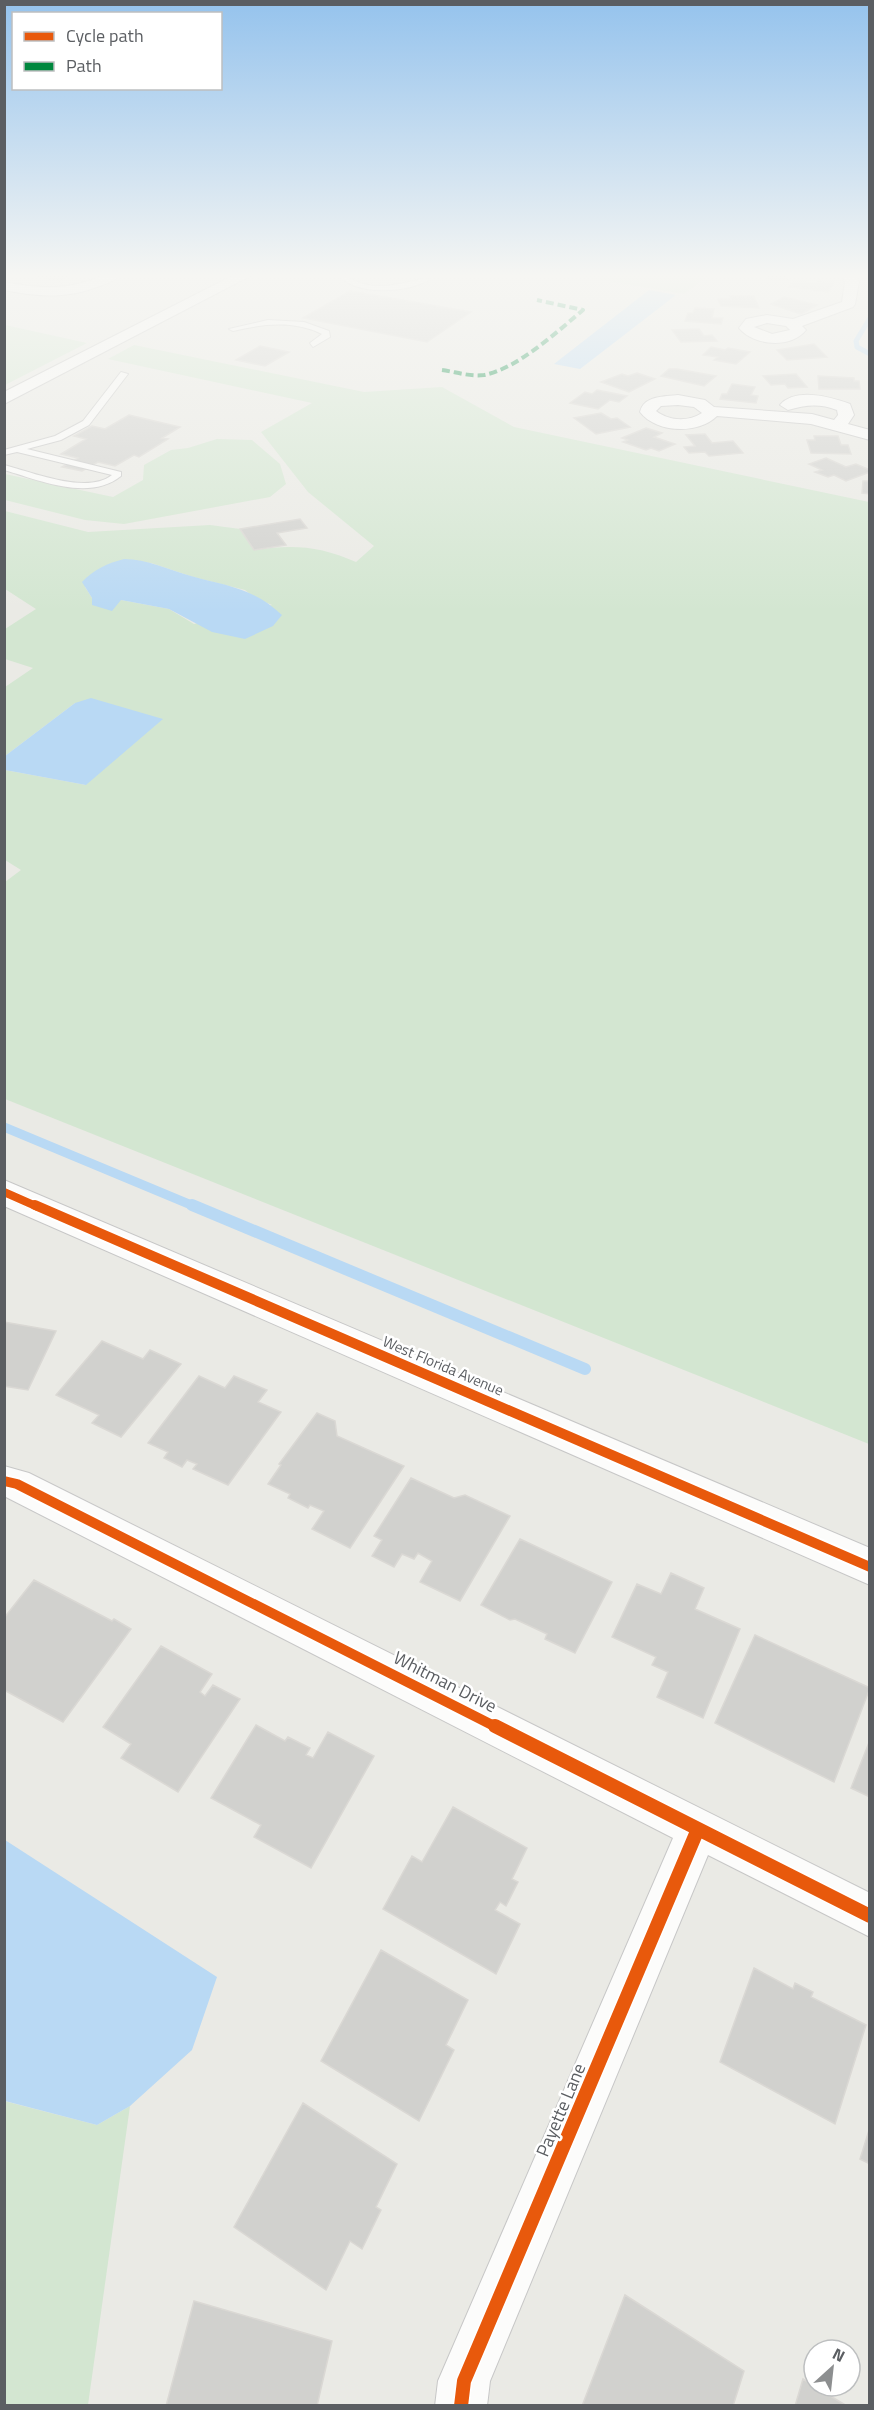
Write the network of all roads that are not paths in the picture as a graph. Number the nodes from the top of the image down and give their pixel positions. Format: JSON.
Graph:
{"nodes":[{"id":1,"x":26,"y":387,"type":"edge"},
{"id":2,"x":114,"y":387,"type":"edge"},
{"id":3,"x":4,"y":399,"type":"edge"},
{"id":4,"x":710,"y":411,"type":"dead end"},
{"id":5,"x":870,"y":435,"type":"edge"},
{"id":6,"x":16,"y":449,"type":"junction"},
{"id":7,"x":4,"y":453,"type":"edge"},
{"id":8,"x":4,"y":467,"type":"edge"},
{"id":9,"x":4,"y":1192,"type":"edge"},
{"id":10,"x":4,"y":1481,"type":"edge"},
{"id":11,"x":870,"y":1567,"type":"edge"},
{"id":12,"x":698,"y":1829,"type":"junction"},
{"id":13,"x":870,"y":1916,"type":"edge"},
{"id":14,"x":461,"y":2406,"type":"edge"}],
"edges":[{"from":1,"to":3,"type":"street"},
{"from":2,"to":6,"type":"lane"},
{"from":4,"to":5,"type":"street"},
{"from":6,"to":7,"type":"lane"},
{"from":6,"to":8,"type":"lane"},
{"from":9,"to":11,"type":"street","name":"West Florida Avenue"},
{"from":10,"to":12,"type":"street","name":"Whitman Drive"},
{"from":12,"to":13,"type":"street","name":"Whitman Drive"},
{"from":12,"to":14,"type":"street","name":"Payette Lane"}]}
